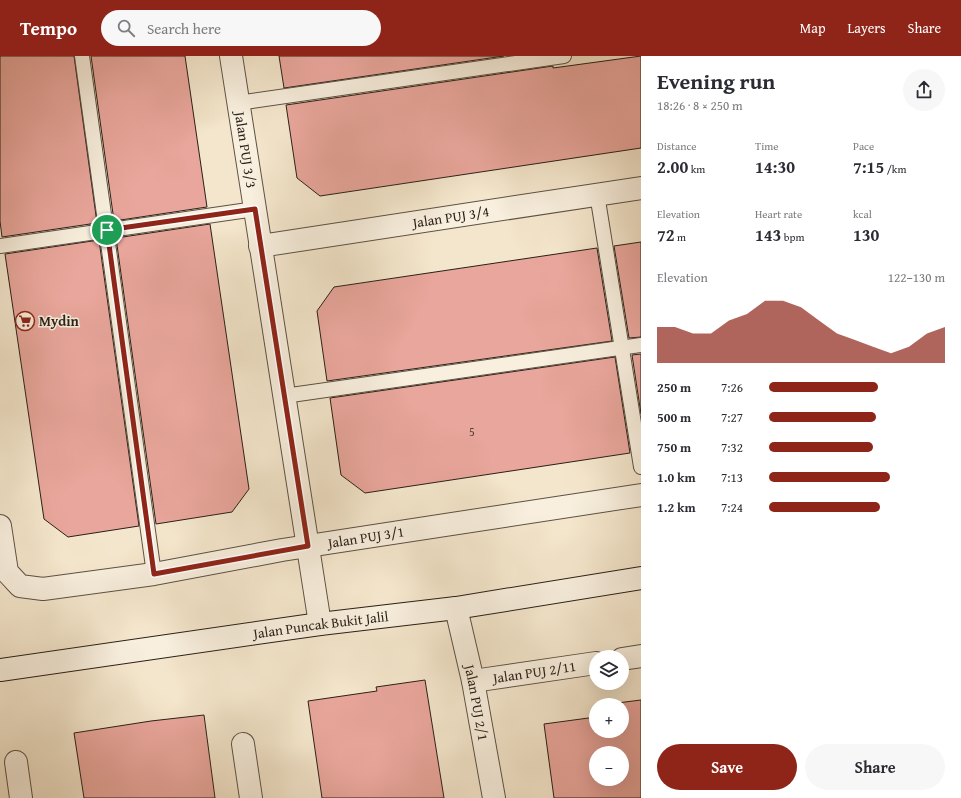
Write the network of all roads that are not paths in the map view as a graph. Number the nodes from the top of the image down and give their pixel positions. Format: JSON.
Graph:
{"nodes":[{"id":1,"x":82,"y":56,"type":"edge"},
{"id":2,"x":231,"y":56,"type":"edge"},
{"id":3,"x":564,"y":56,"type":"edge"},
{"id":4,"x":238,"y":103,"type":"junction"},
{"id":5,"x":641,"y":188,"type":"edge"},
{"id":6,"x":597,"y":194,"type":"junction"},
{"id":7,"x":255,"y":209,"type":"junction"},
{"id":8,"x":107,"y":230,"type":"junction"},
{"id":9,"x":0,"y":246,"type":"edge"},
{"id":10,"x":260,"y":246,"type":"junction"},
{"id":11,"x":641,"y":345,"type":"edge"},
{"id":12,"x":622,"y":347,"type":"junction"},
{"id":13,"x":284,"y":396,"type":"junction"},
{"id":14,"x":641,"y":467,"type":"edge"},
{"id":15,"x":641,"y":495,"type":"edge"},
{"id":16,"x":0,"y":526,"type":"edge"},
{"id":17,"x":308,"y":546,"type":"junction"},
{"id":18,"x":154,"y":574,"type":"junction"},
{"id":19,"x":641,"y":578,"type":"edge"},
{"id":20,"x":456,"y":608,"type":"junction"},
{"id":21,"x":320,"y":624,"type":"junction"},
{"id":22,"x":641,"y":656,"type":"edge"},
{"id":23,"x":629,"y":658,"type":"edge"},
{"id":24,"x":589,"y":664,"type":"edge"},
{"id":25,"x":2,"y":670,"type":"edge"},
{"id":26,"x":473,"y":681,"type":"junction"},
{"id":27,"x":243,"y":744,"type":"dead end"},
{"id":28,"x":16,"y":762,"type":"dead end"},
{"id":29,"x":21,"y":798,"type":"edge"},
{"id":30,"x":251,"y":798,"type":"edge"},
{"id":31,"x":494,"y":798,"type":"edge"}],
"edges":[{"from":1,"to":8,"type":"lane"},
{"from":2,"to":4,"type":"street","name":"Jalan PUJ 3/3"},
{"from":3,"to":4,"type":"lane"},
{"from":4,"to":7,"type":"street","name":"Jalan PUJ 3/3"},
{"from":5,"to":6,"type":"street","name":"Jalan PUJ 3/4"},
{"from":6,"to":10,"type":"street","name":"Jalan PUJ 3/4"},
{"from":6,"to":12,"type":"lane"},
{"from":7,"to":8,"type":"lane"},
{"from":7,"to":10,"type":"street","name":"Jalan PUJ 3/3"},
{"from":8,"to":9,"type":"lane"},
{"from":8,"to":18,"type":"lane"},
{"from":10,"to":13,"type":"street","name":"Jalan PUJ 3/3"},
{"from":11,"to":12,"type":"lane"},
{"from":12,"to":13,"type":"lane"},
{"from":12,"to":14,"type":"lane"},
{"from":13,"to":17,"type":"street","name":"Jalan PUJ 3/3"},
{"from":15,"to":17,"type":"street","name":"Jalan PUJ 3/1"},
{"from":16,"to":18,"type":"street","name":"Jalan PUJ 3/1"},
{"from":17,"to":18,"type":"street","name":"Jalan PUJ 3/1"},
{"from":17,"to":21,"type":"street","name":"Jalan PUJ 3/3"},
{"from":19,"to":20,"type":"street","name":"Jalan Puncak Bukit Jalil"},
{"from":20,"to":21,"type":"street","name":"Jalan Puncak Bukit Jalil"},
{"from":20,"to":26,"type":"street","name":"Jalan PUJ 2/1"},
{"from":21,"to":25,"type":"street","name":"Jalan Puncak Bukit Jalil"},
{"from":22,"to":23,"type":"street"},
{"from":24,"to":26,"type":"street","name":"Jalan PUJ 2/11"},
{"from":26,"to":31,"type":"street","name":"Jalan PUJ 2/1"},
{"from":27,"to":30,"type":"street"},
{"from":28,"to":29,"type":"street"}]}
